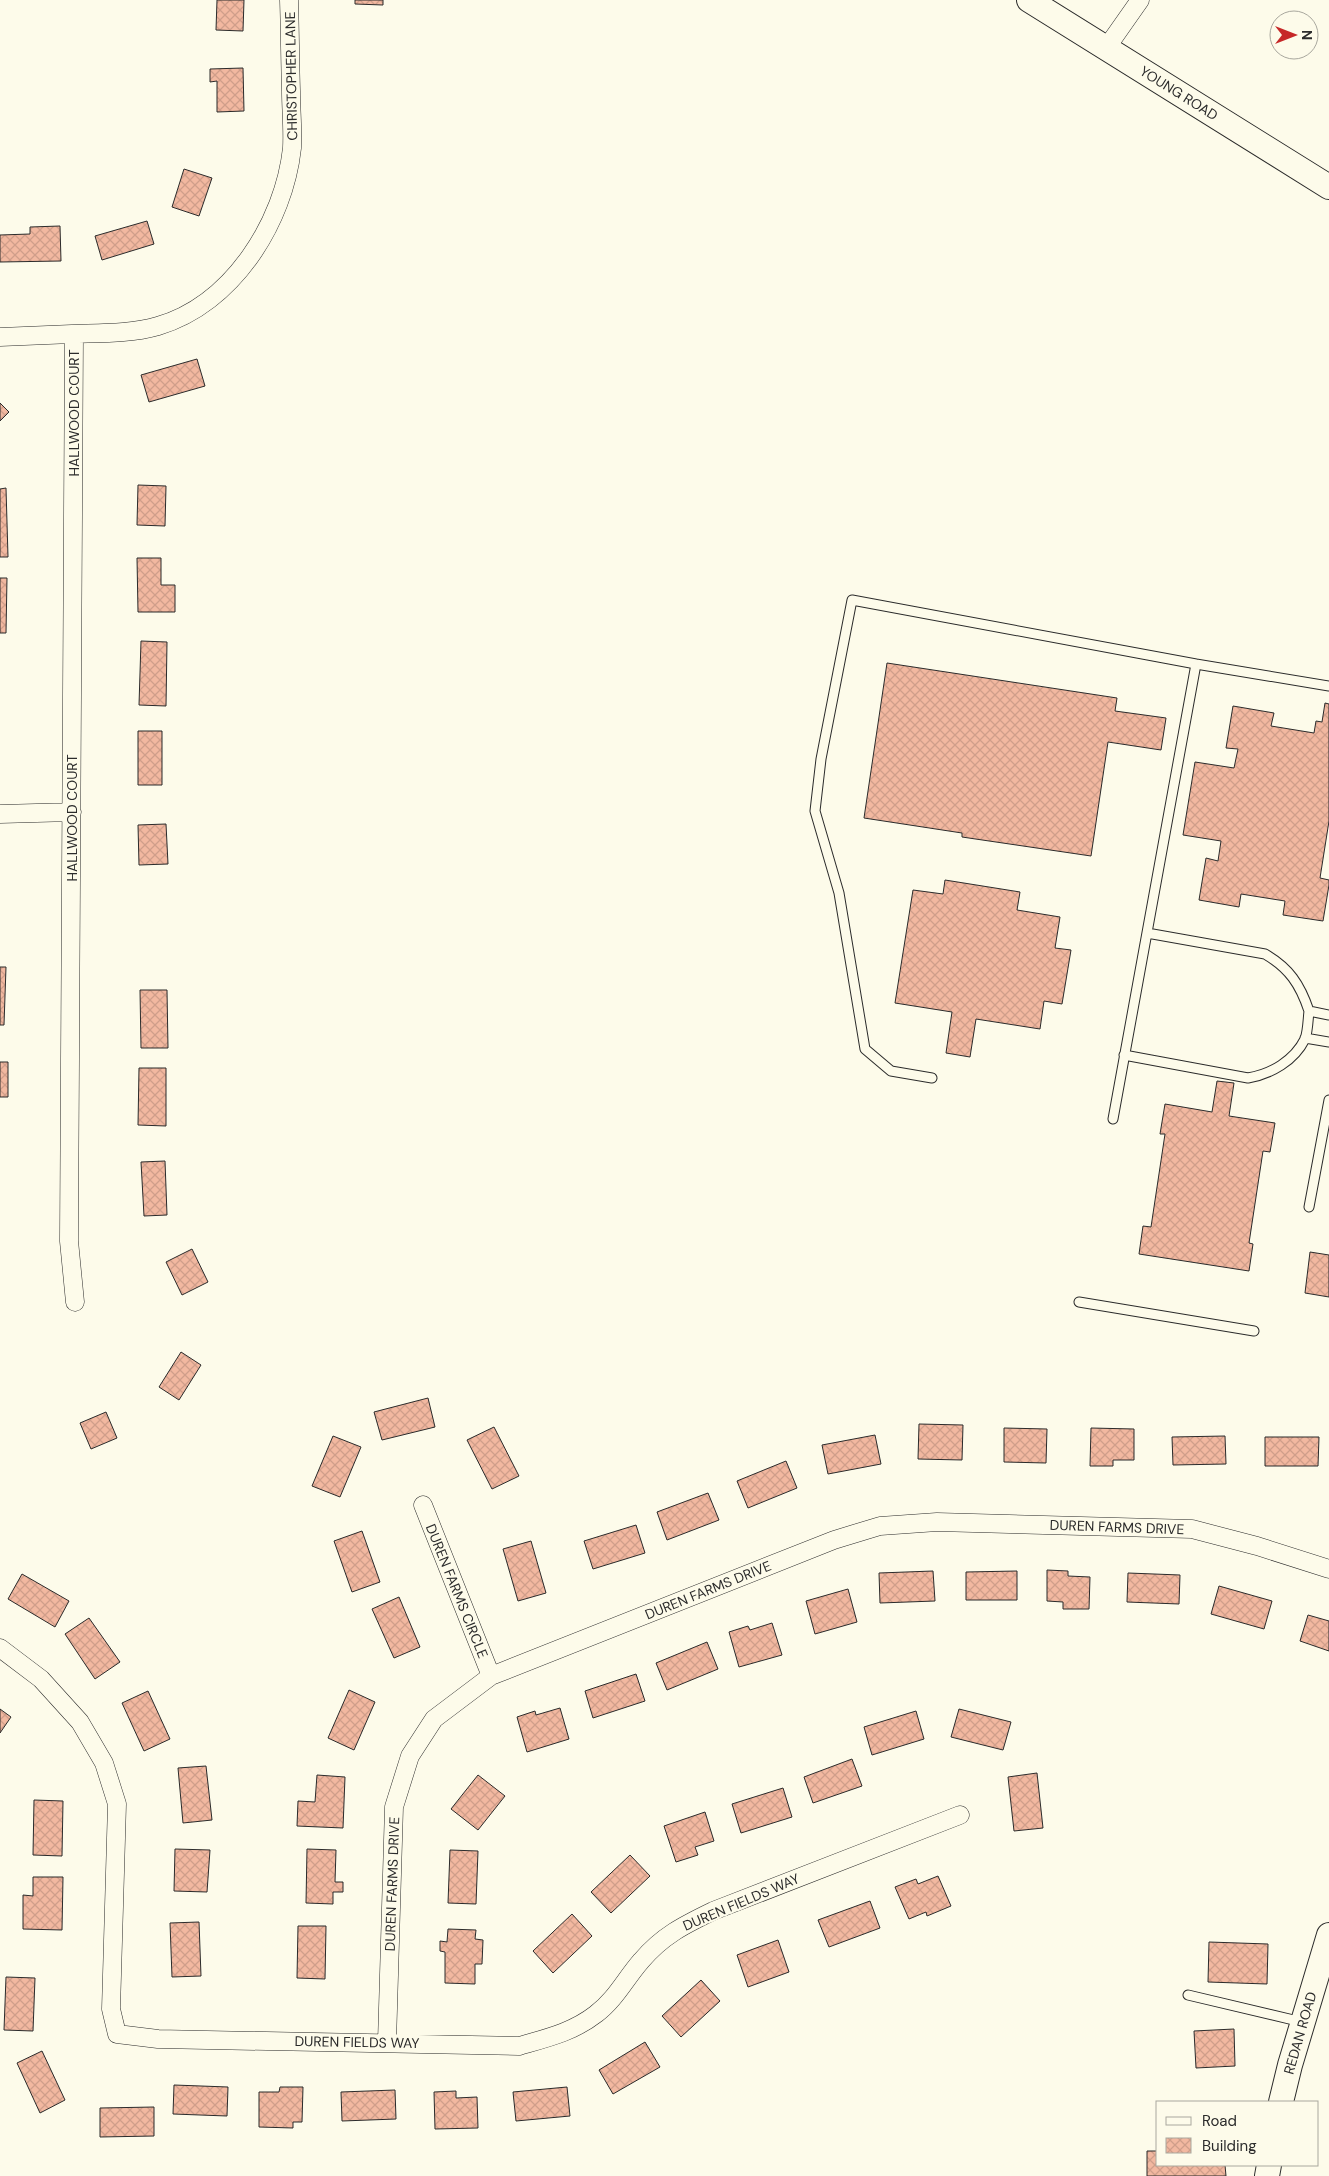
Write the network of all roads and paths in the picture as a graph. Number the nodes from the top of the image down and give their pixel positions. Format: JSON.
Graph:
{"nodes":[{"id":1,"x":289,"y":0,"type":"edge"},
{"id":2,"x":1029,"y":0,"type":"edge"},
{"id":3,"x":1140,"y":0,"type":"edge"},
{"id":4,"x":1107,"y":47,"type":"junction"},
{"id":5,"x":1329,"y":187,"type":"edge"},
{"id":6,"x":74,"y":334,"type":"junction"},
{"id":7,"x":0,"y":337,"type":"edge"},
{"id":8,"x":1196,"y":664,"type":"junction"},
{"id":9,"x":1329,"y":686,"type":"edge"},
{"id":10,"x":72,"y":812,"type":"junction"},
{"id":11,"x":0,"y":814,"type":"edge"},
{"id":12,"x":1147,"y":933,"type":"junction"},
{"id":13,"x":1309,"y":1011,"type":"junction"},
{"id":14,"x":1329,"y":1015,"type":"edge"},
{"id":15,"x":1305,"y":1038,"type":"junction"},
{"id":16,"x":1329,"y":1042,"type":"edge"},
{"id":17,"x":1124,"y":1055,"type":"junction"},
{"id":18,"x":932,"y":1078,"type":"dead end"},
{"id":19,"x":1329,"y":1100,"type":"edge"},
{"id":20,"x":1113,"y":1119,"type":"dead end"},
{"id":21,"x":1309,"y":1207,"type":"dead end"},
{"id":22,"x":75,"y":1302,"type":"dead end"},
{"id":23,"x":1079,"y":1302,"type":"dead end"},
{"id":24,"x":1254,"y":1331,"type":"dead end"},
{"id":25,"x":423,"y":1505,"type":"dead end"},
{"id":26,"x":1329,"y":1569,"type":"edge"},
{"id":27,"x":0,"y":1648,"type":"edge"},
{"id":28,"x":491,"y":1676,"type":"junction"},
{"id":29,"x":960,"y":1815,"type":"dead end"},
{"id":30,"x":1329,"y":1935,"type":"edge"},
{"id":31,"x":1188,"y":1996,"type":"dead end"},
{"id":32,"x":1303,"y":2022,"type":"junction"},
{"id":33,"x":387,"y":2042,"type":"junction"},
{"id":34,"x":1281,"y":2101,"type":"edge"}],
"edges":[{"from":1,"to":6,"type":"street","name":"CHRISTOPHER LANE"},
{"from":2,"to":4,"type":"street","name":"YOUNG ROAD"},
{"from":3,"to":4,"type":"street"},
{"from":4,"to":5,"type":"street","name":"YOUNG ROAD"},
{"from":6,"to":7,"type":"street","name":"CHRISTOPHER LANE"},
{"from":6,"to":10,"type":"street","name":"HALLWOOD COURT"},
{"from":8,"to":9,"type":"lane"},
{"from":8,"to":12,"type":"lane"},
{"from":8,"to":18,"type":"lane"},
{"from":10,"to":11,"type":"street"},
{"from":10,"to":22,"type":"street","name":"HALLWOOD COURT"},
{"from":12,"to":13,"type":"lane"},
{"from":12,"to":17,"type":"lane"},
{"from":13,"to":14,"type":"lane"},
{"from":13,"to":15,"type":"lane"},
{"from":15,"to":16,"type":"lane"},
{"from":15,"to":17,"type":"lane"},
{"from":17,"to":20,"type":"lane"},
{"from":19,"to":21,"type":"lane"},
{"from":23,"to":24,"type":"lane"},
{"from":25,"to":28,"type":"street","name":"DUREN FARMS CIRCLE"},
{"from":26,"to":28,"type":"street","name":"DUREN FARMS DRIVE"},
{"from":27,"to":33,"type":"street","name":"DUREN FIELDS WAY"},
{"from":28,"to":33,"type":"street","name":"DUREN FARMS DRIVE"},
{"from":29,"to":33,"type":"street","name":"DUREN FIELDS WAY"},
{"from":30,"to":32,"type":"street","name":"REDAN ROAD"},
{"from":31,"to":32,"type":"lane"},
{"from":32,"to":34,"type":"street","name":"REDAN ROAD"}]}
